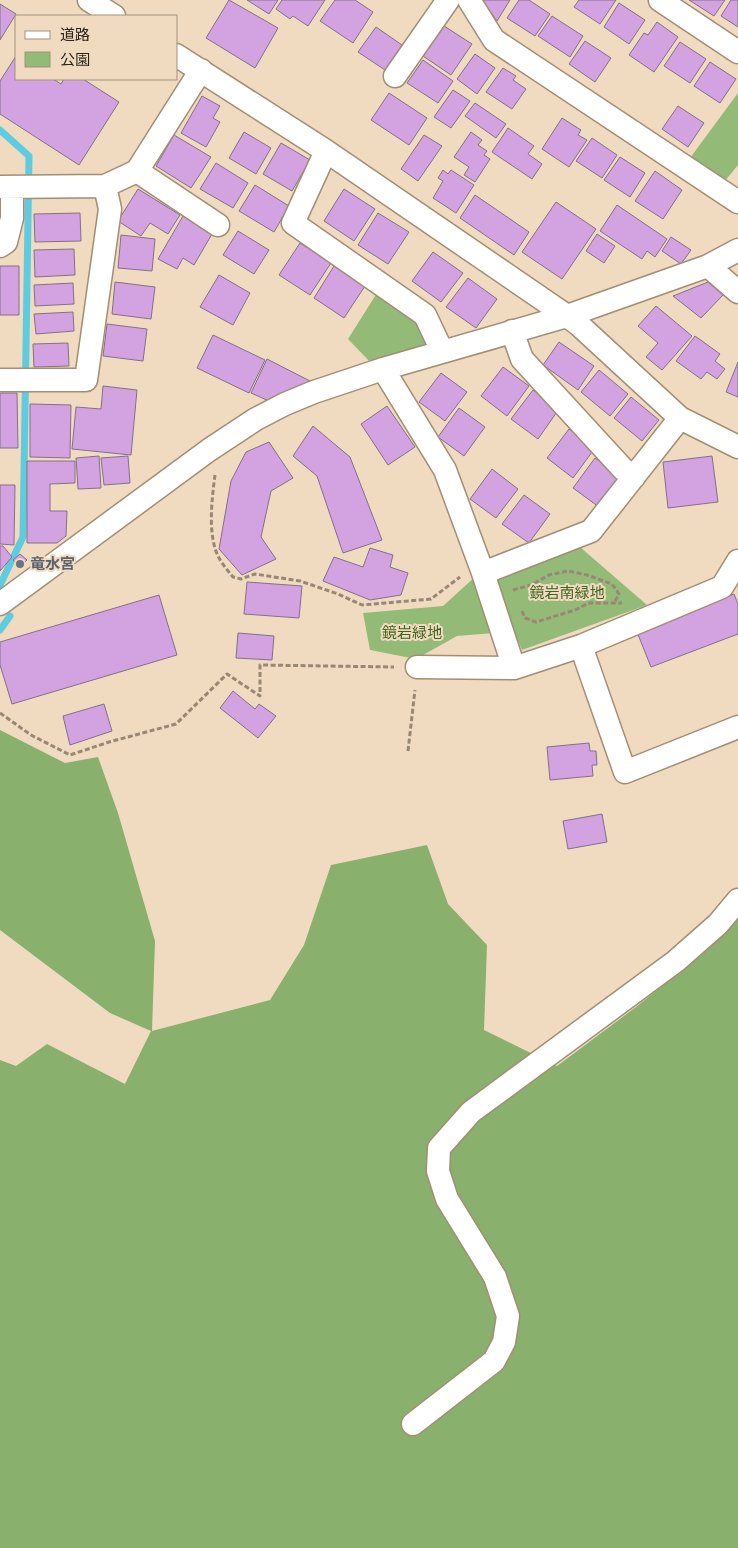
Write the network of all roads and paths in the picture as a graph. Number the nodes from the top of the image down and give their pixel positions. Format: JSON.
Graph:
{"nodes":[{"id":1,"x":89,"y":0,"type":"edge"},
{"id":2,"x":448,"y":0,"type":"edge"},
{"id":3,"x":469,"y":0,"type":"edge"},
{"id":4,"x":660,"y":0,"type":"edge"},
{"id":5,"x":112,"y":15,"type":"edge"},
{"id":6,"x":738,"y":52,"type":"edge"},
{"id":7,"x":178,"y":56,"type":"edge"},
{"id":8,"x":201,"y":70,"type":"junction"},
{"id":9,"x":395,"y":76,"type":"dead end"},
{"id":10,"x":326,"y":151,"type":"junction"},
{"id":11,"x":137,"y":171,"type":"junction"},
{"id":12,"x":105,"y":186,"type":"junction"},
{"id":13,"x":6,"y":187,"type":"edge"},
{"id":14,"x":736,"y":196,"type":"edge"},
{"id":15,"x":218,"y":225,"type":"dead end"},
{"id":16,"x":0,"y":246,"type":"edge"},
{"id":17,"x":738,"y":250,"type":"edge"},
{"id":18,"x":708,"y":266,"type":"junction"},
{"id":19,"x":738,"y":292,"type":"edge"},
{"id":20,"x":567,"y":316,"type":"junction"},
{"id":21,"x":512,"y":331,"type":"junction"},
{"id":22,"x":442,"y":351,"type":"junction"},
{"id":23,"x":383,"y":369,"type":"junction"},
{"id":24,"x":17,"y":380,"type":"edge"},
{"id":25,"x":680,"y":418,"type":"junction"},
{"id":26,"x":738,"y":447,"type":"edge"},
{"id":27,"x":215,"y":474,"type":"dead end"},
{"id":28,"x":634,"y":477,"type":"junction"},
{"id":29,"x":738,"y":561,"type":"edge"},
{"id":30,"x":481,"y":568,"type":"junction"},
{"id":31,"x":494,"y":596,"type":"junction"},
{"id":32,"x":0,"y":604,"type":"edge"},
{"id":33,"x":581,"y":646,"type":"junction"},
{"id":34,"x":417,"y":667,"type":"junction"},
{"id":35,"x":514,"y":668,"type":"junction"},
{"id":36,"x":0,"y":713,"type":"edge"},
{"id":37,"x":738,"y":727,"type":"edge"},
{"id":38,"x":408,"y":750,"type":"dead end"},
{"id":39,"x":738,"y":900,"type":"edge"},
{"id":40,"x":414,"y":1424,"type":"dead end"}],
"edges":[{"from":1,"to":5,"type":"street"},
{"from":2,"to":9,"type":"street"},
{"from":3,"to":14,"type":"street"},
{"from":4,"to":6,"type":"street"},
{"from":7,"to":8,"type":"street"},
{"from":8,"to":10,"type":"street"},
{"from":8,"to":11,"type":"street"},
{"from":10,"to":20,"type":"street"},
{"from":10,"to":22,"type":"street"},
{"from":11,"to":12,"type":"street"},
{"from":11,"to":15,"type":"street"},
{"from":12,"to":13,"type":"street"},
{"from":12,"to":24,"type":"street"},
{"from":13,"to":16,"type":"street"},
{"from":17,"to":18,"type":"street"},
{"from":18,"to":19,"type":"street"},
{"from":18,"to":20,"type":"street"},
{"from":20,"to":21,"type":"street"},
{"from":20,"to":25,"type":"street"},
{"from":21,"to":22,"type":"street"},
{"from":21,"to":28,"type":"street"},
{"from":22,"to":23,"type":"street"},
{"from":23,"to":30,"type":"street"},
{"from":23,"to":32,"type":"street"},
{"from":25,"to":26,"type":"street"},
{"from":25,"to":28,"type":"street"},
{"from":27,"to":30,"type":"path"},
{"from":28,"to":30,"type":"street"},
{"from":29,"to":33,"type":"street"},
{"from":30,"to":31,"type":"street"},
{"from":31,"to":31,"type":"path"},
{"from":31,"to":35,"type":"street"},
{"from":33,"to":35,"type":"street"},
{"from":33,"to":37,"type":"street"},
{"from":34,"to":35,"type":"street"},
{"from":34,"to":36,"type":"path"},
{"from":34,"to":38,"type":"path"},
{"from":39,"to":40,"type":"street"}]}
